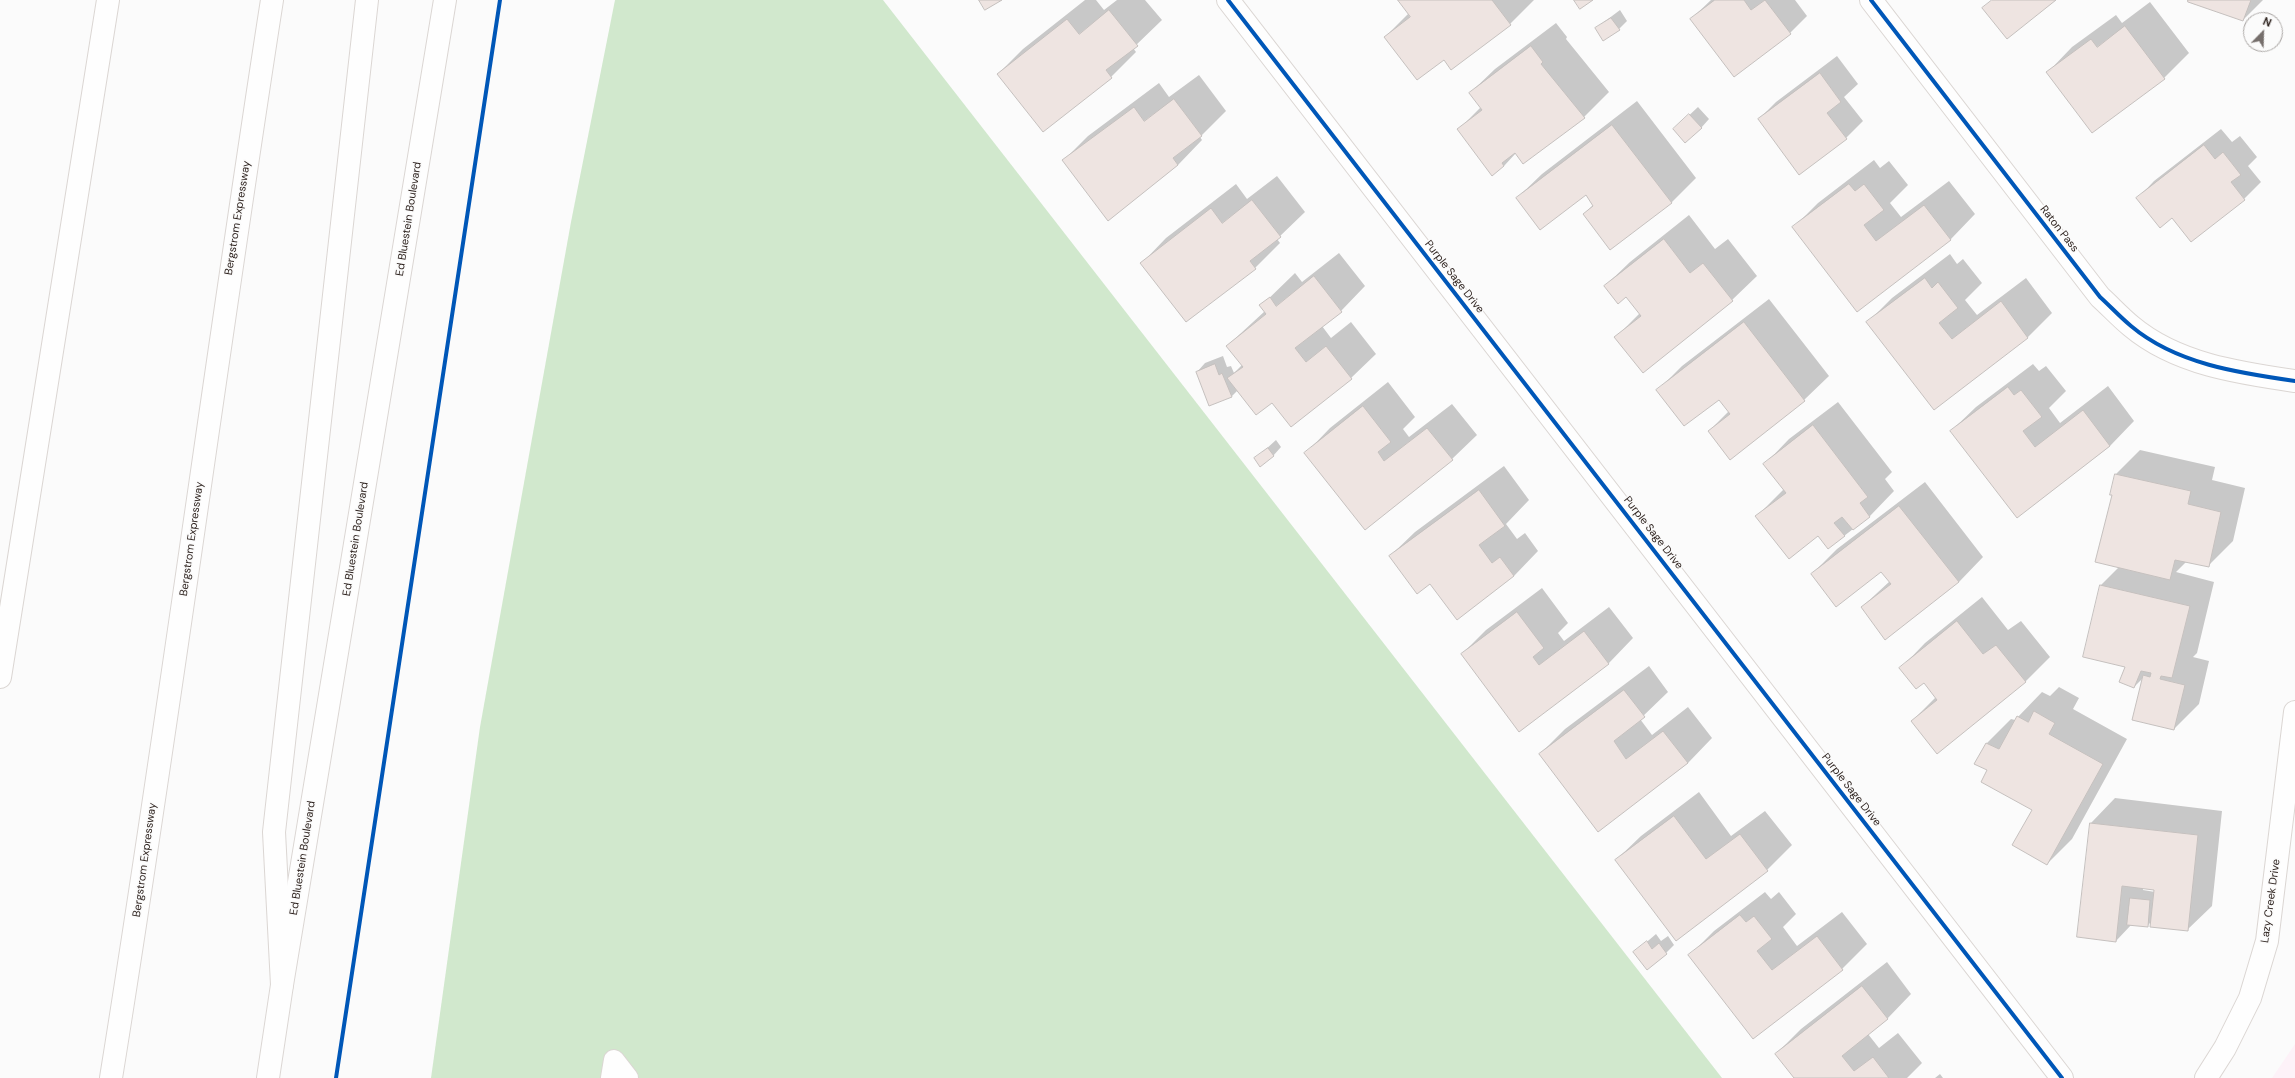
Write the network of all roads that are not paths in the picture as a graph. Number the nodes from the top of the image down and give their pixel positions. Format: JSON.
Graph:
{"nodes":[{"id":1,"x":108,"y":0,"type":"edge"},
{"id":2,"x":272,"y":0,"type":"edge"},
{"id":3,"x":367,"y":0,"type":"edge"},
{"id":4,"x":445,"y":0,"type":"edge"},
{"id":5,"x":1228,"y":0,"type":"edge"},
{"id":6,"x":1871,"y":0,"type":"edge"},
{"id":7,"x":2295,"y":381,"type":"edge"},
{"id":8,"x":0,"y":677,"type":"edge"},
{"id":9,"x":2295,"y":712,"type":"edge"},
{"id":10,"x":282,"y":985,"type":"junction"},
{"id":11,"x":111,"y":1078,"type":"edge"},
{"id":12,"x":268,"y":1078,"type":"edge"},
{"id":13,"x":611,"y":1078,"type":"edge"},
{"id":14,"x":628,"y":1078,"type":"edge"},
{"id":15,"x":2062,"y":1078,"type":"edge"},
{"id":16,"x":2206,"y":1078,"type":"edge"}],
"edges":[{"from":1,"to":8,"type":"main road"},
{"from":2,"to":11,"type":"main road","name":"Bergstrom Expressway"},
{"from":3,"to":10,"type":"main road"},
{"from":4,"to":10,"type":"main road","name":"Ed Bluestein Boulevard"},
{"from":5,"to":15,"type":"main road","name":"Purple Sage Drive"},
{"from":6,"to":7,"type":"main road","name":"Raton Pass"},
{"from":9,"to":16,"type":"main road","name":"Lazy Creek Drive"},
{"from":10,"to":12,"type":"main road","name":"Ed Bluestein Boulevard"},
{"from":13,"to":14,"type":"lane"}]}
